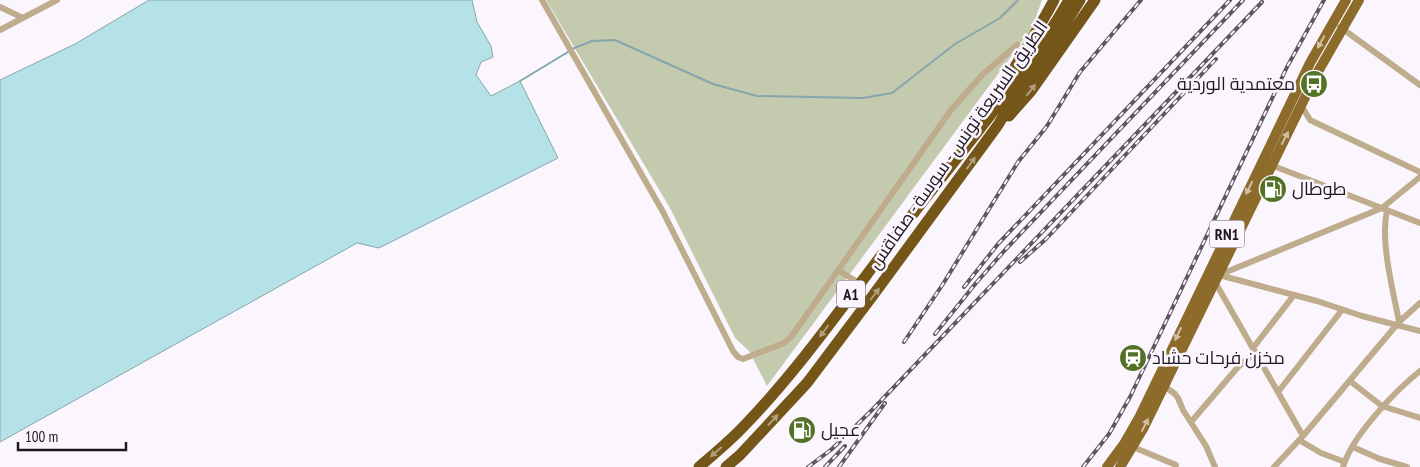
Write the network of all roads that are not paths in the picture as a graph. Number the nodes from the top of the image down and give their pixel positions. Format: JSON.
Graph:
{"nodes":[{"id":1,"x":57,"y":0,"type":"edge"},
{"id":2,"x":542,"y":0,"type":"edge"},
{"id":3,"x":1054,"y":0,"type":"edge"},
{"id":4,"x":1068,"y":0,"type":"edge"},
{"id":5,"x":1080,"y":0,"type":"edge"},
{"id":6,"x":1095,"y":0,"type":"edge"},
{"id":7,"x":1346,"y":0,"type":"edge"},
{"id":8,"x":1359,"y":0,"type":"edge"},
{"id":9,"x":0,"y":7,"type":"edge"},
{"id":10,"x":0,"y":15,"type":"edge"},
{"id":11,"x":23,"y":18,"type":"junction"},
{"id":12,"x":1332,"y":22,"type":"junction"},
{"id":13,"x":1342,"y":28,"type":"junction"},
{"id":14,"x":0,"y":30,"type":"edge"},
{"id":15,"x":1017,"y":45,"type":"dead end"},
{"id":16,"x":1420,"y":85,"type":"edge"},
{"id":17,"x":1301,"y":106,"type":"junction"},
{"id":18,"x":992,"y":112,"type":"junction"},
{"id":19,"x":998,"y":125,"type":"junction"},
{"id":20,"x":1271,"y":165,"type":"junction"},
{"id":21,"x":1420,"y":172,"type":"edge"},
{"id":22,"x":1420,"y":177,"type":"edge"},
{"id":23,"x":1384,"y":209,"type":"junction"},
{"id":24,"x":1420,"y":223,"type":"edge"},
{"id":25,"x":838,"y":270,"type":"junction"},
{"id":26,"x":1208,"y":271,"type":"junction"},
{"id":27,"x":1217,"y":278,"type":"junction"},
{"id":28,"x":859,"y":283,"type":"junction"},
{"id":29,"x":1294,"y":295,"type":"junction"},
{"id":30,"x":1420,"y":302,"type":"edge"},
{"id":31,"x":1342,"y":310,"type":"junction"},
{"id":32,"x":1398,"y":323,"type":"junction"},
{"id":33,"x":1420,"y":331,"type":"edge"},
{"id":34,"x":1254,"y":350,"type":"junction"},
{"id":35,"x":1420,"y":371,"type":"edge"},
{"id":36,"x":1350,"y":381,"type":"junction"},
{"id":37,"x":1164,"y":386,"type":"junction"},
{"id":38,"x":1278,"y":392,"type":"junction"},
{"id":39,"x":1382,"y":406,"type":"junction"},
{"id":40,"x":1420,"y":418,"type":"edge"},
{"id":41,"x":1191,"y":422,"type":"junction"},
{"id":42,"x":1301,"y":438,"type":"junction"},
{"id":43,"x":1133,"y":447,"type":"junction"},
{"id":44,"x":1353,"y":447,"type":"junction"},
{"id":45,"x":1176,"y":465,"type":"dead end"},
{"id":46,"x":1344,"y":465,"type":"edge"},
{"id":47,"x":699,"y":467,"type":"edge"},
{"id":48,"x":726,"y":467,"type":"edge"},
{"id":49,"x":1107,"y":467,"type":"edge"},
{"id":50,"x":1120,"y":467,"type":"edge"},
{"id":51,"x":1215,"y":467,"type":"edge"},
{"id":52,"x":1274,"y":467,"type":"edge"},
{"id":53,"x":1407,"y":467,"type":"edge"}],
"edges":[{"from":1,"to":11,"type":"street"},
{"from":2,"to":25,"type":"street"},
{"from":3,"to":18,"type":"highway"},
{"from":4,"to":18,"type":"highway","name":"الطريق السريعة تونس - سوسة - صفاقس","number":"A1"},
{"from":5,"to":19,"type":"highway","name":"الطريق السريعة تونس - سوسة - صفاقس","number":"A1"},
{"from":19,"to":6,"type":"highway","one_way":true},
{"from":7,"to":12,"type":"main road","number":"RN1"},
{"from":8,"to":13,"type":"main road","number":"RN1"},
{"from":9,"to":10,"type":"street"},
{"from":9,"to":11,"type":"street"},
{"from":11,"to":14,"type":"street"},
{"from":12,"to":13,"type":"street"},
{"from":12,"to":26,"type":"main road","number":"RN1","one_way":true},
{"from":13,"to":16,"type":"street"},
{"from":13,"to":17,"type":"main road","number":"RN1"},
{"from":15,"to":25,"type":"street"},
{"from":20,"to":17,"type":"main road","number":"RN1","one_way":true},
{"from":17,"to":21,"type":"street"},
{"from":18,"to":28,"type":"highway","name":"الطريق السريعة تونس - سوسة - صفاقس","number":"A1"},
{"from":48,"to":19,"type":"highway","name":"الطريق السريعة تونس - سوسة - صفاقس","number":"A1","one_way":true},
{"from":20,"to":23,"type":"street"},
{"from":20,"to":27,"type":"main road","number":"RN1"},
{"from":22,"to":23,"type":"street"},
{"from":23,"to":24,"type":"street"},
{"from":23,"to":27,"type":"street"},
{"from":23,"to":32,"type":"street"},
{"from":25,"to":28,"type":"street"},
{"from":26,"to":27,"type":"street"},
{"from":26,"to":49,"type":"main road","number":"RN1","one_way":true},
{"from":27,"to":29,"type":"street"},
{"from":27,"to":34,"type":"street"},
{"from":27,"to":37,"type":"main road","number":"RN1"},
{"from":28,"to":47,"type":"highway","name":"الطريق السريعة تونس - سوسة - صفاقس","number":"A1","one_way":true},
{"from":29,"to":31,"type":"street"},
{"from":29,"to":34,"type":"street"},
{"from":30,"to":32,"type":"street"},
{"from":31,"to":32,"type":"street"},
{"from":31,"to":38,"type":"street"},
{"from":32,"to":33,"type":"street"},
{"from":32,"to":36,"type":"street"},
{"from":34,"to":38,"type":"street"},
{"from":34,"to":41,"type":"street"},
{"from":35,"to":39,"type":"street"},
{"from":36,"to":39,"type":"street"},
{"from":36,"to":42,"type":"street"},
{"from":37,"to":41,"type":"street"},
{"from":43,"to":37,"type":"main road","number":"RN1","one_way":true},
{"from":38,"to":42,"type":"street"},
{"from":39,"to":40,"type":"street"},
{"from":39,"to":44,"type":"street"},
{"from":41,"to":51,"type":"street"},
{"from":42,"to":46,"type":"street"},
{"from":42,"to":52,"type":"street"},
{"from":43,"to":45,"type":"street"},
{"from":43,"to":50,"type":"main road","number":"RN1"},
{"from":44,"to":46,"type":"street"},
{"from":44,"to":53,"type":"street"}]}
